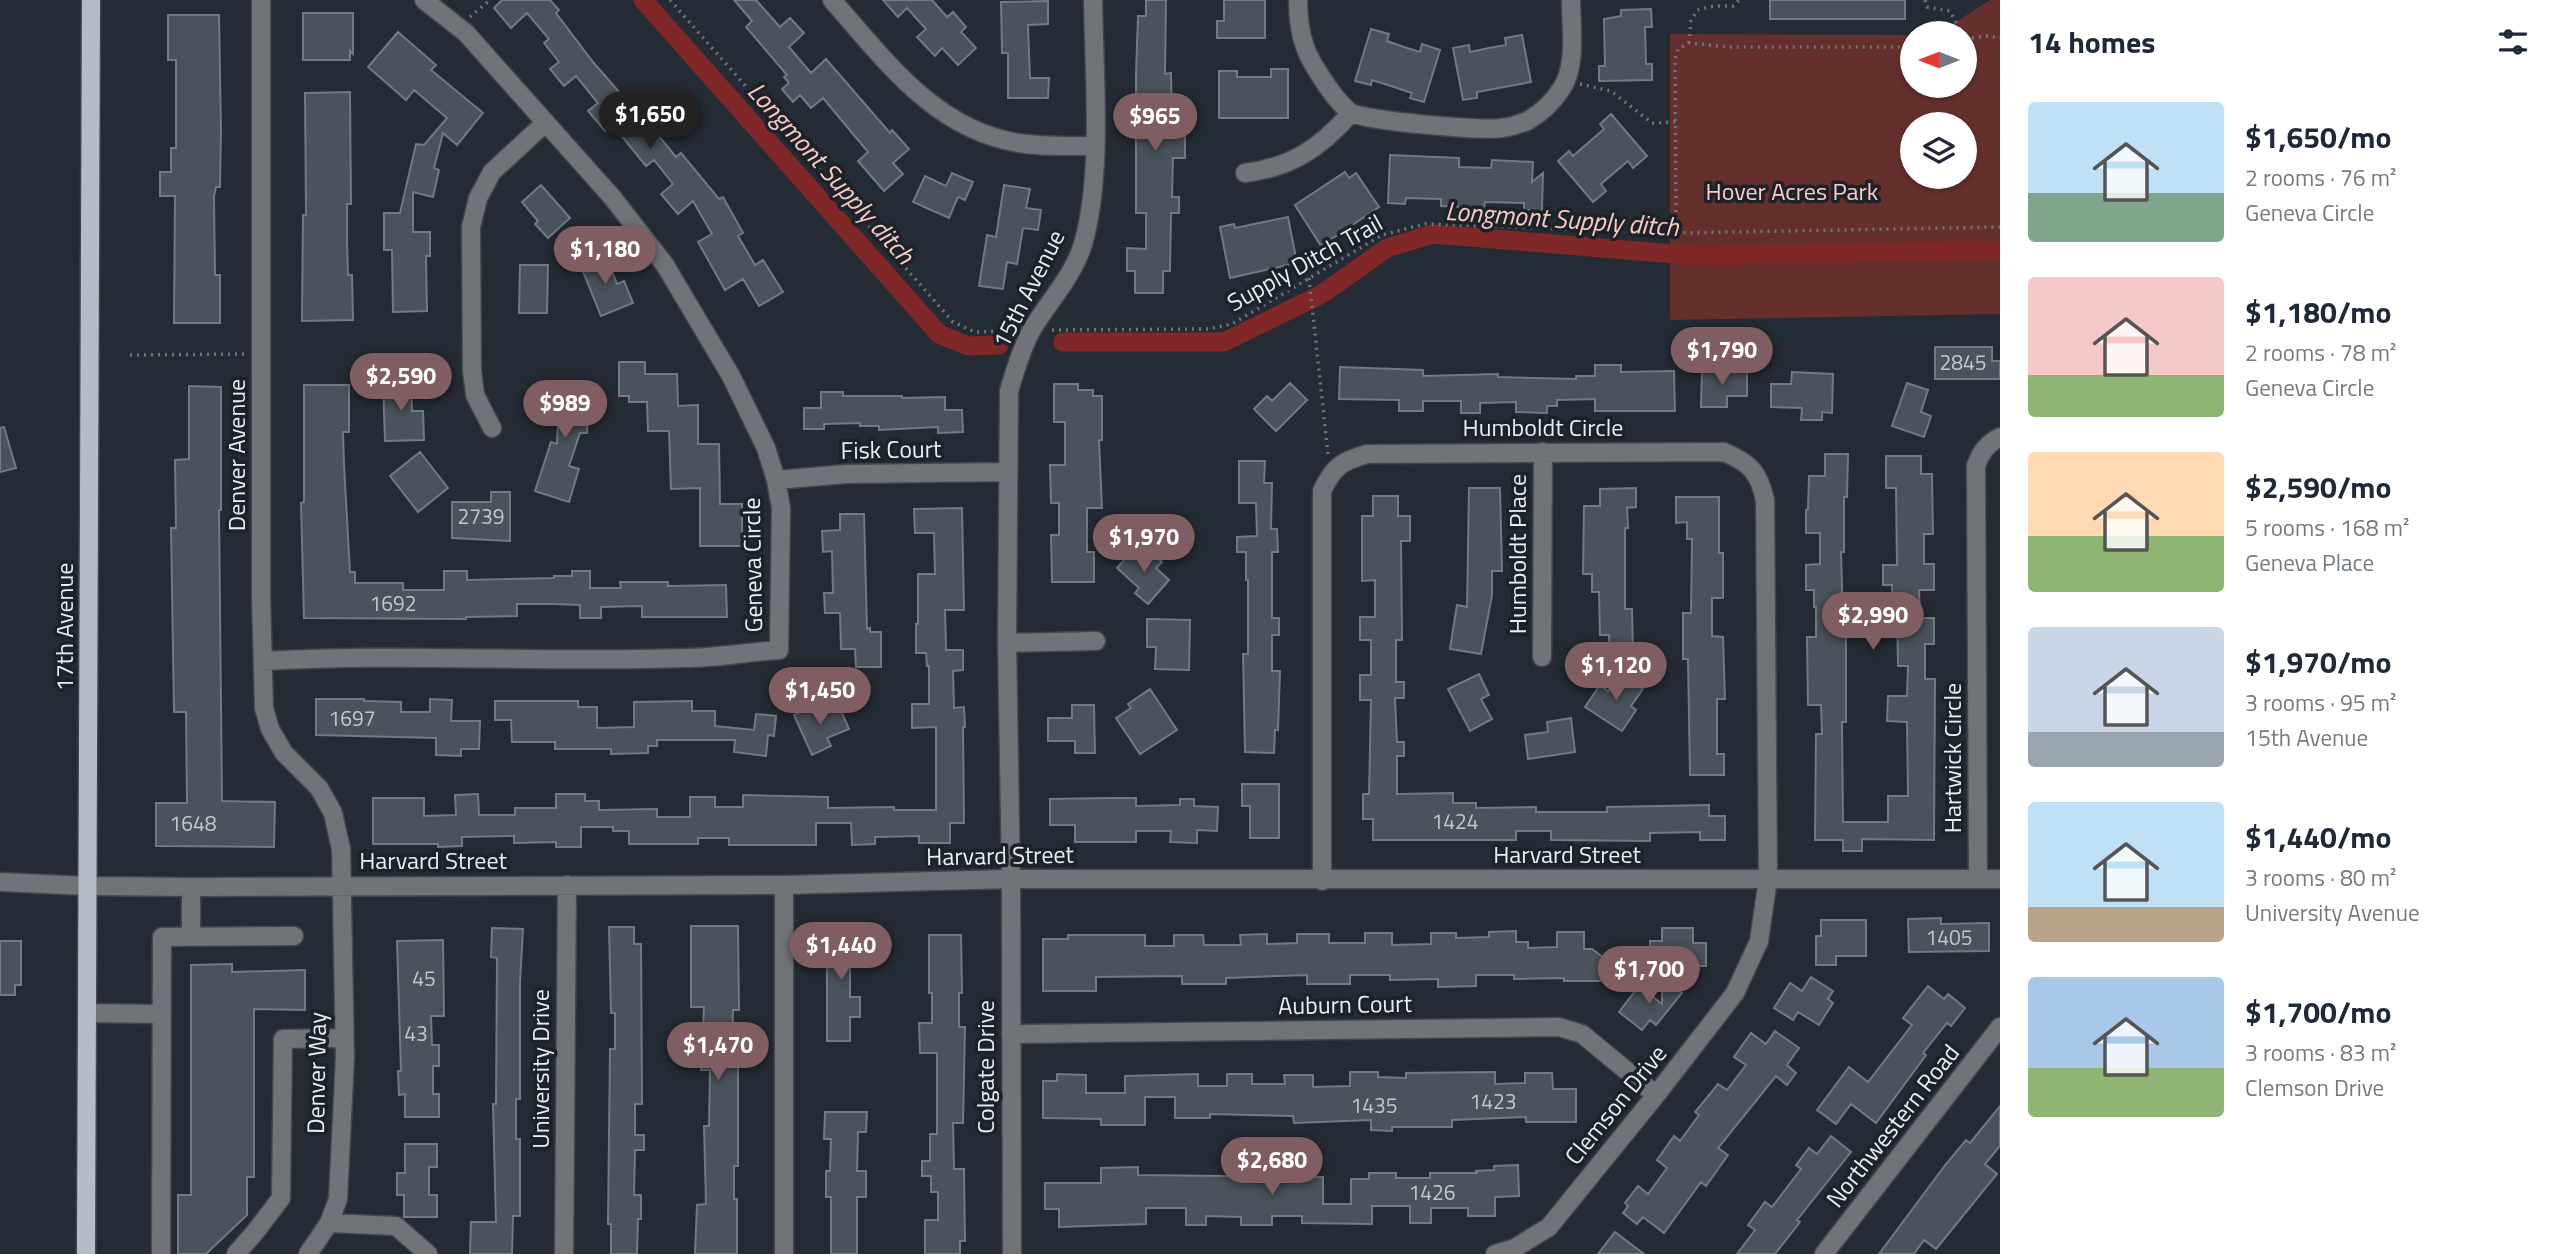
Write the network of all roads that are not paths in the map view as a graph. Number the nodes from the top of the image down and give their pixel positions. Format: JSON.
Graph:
{"nodes":[{"id":1,"x":91,"y":0,"type":"edge"},
{"id":2,"x":261,"y":0,"type":"edge"},
{"id":3,"x":424,"y":0,"type":"edge"},
{"id":4,"x":832,"y":0,"type":"edge"},
{"id":5,"x":1093,"y":0,"type":"edge"},
{"id":6,"x":1298,"y":0,"type":"edge"},
{"id":7,"x":1571,"y":0,"type":"edge"},
{"id":8,"x":1351,"y":113,"type":"junction"},
{"id":9,"x":545,"y":123,"type":"junction"},
{"id":10,"x":1094,"y":146,"type":"junction"},
{"id":11,"x":1245,"y":173,"type":"dead end"},
{"id":12,"x":492,"y":428,"type":"dead end"},
{"id":13,"x":2000,"y":437,"type":"edge"},
{"id":14,"x":1542,"y":452,"type":"junction"},
{"id":15,"x":1007,"y":472,"type":"junction"},
{"id":16,"x":776,"y":480,"type":"junction"},
{"id":17,"x":1096,"y":641,"type":"dead end"},
{"id":18,"x":1007,"y":643,"type":"junction"},
{"id":19,"x":1542,"y":657,"type":"dead end"},
{"id":20,"x":263,"y":661,"type":"junction"},
{"id":21,"x":2000,"y":878,"type":"edge"},
{"id":22,"x":1011,"y":879,"type":"junction"},
{"id":23,"x":1768,"y":879,"type":"junction"},
{"id":24,"x":1978,"y":879,"type":"junction"},
{"id":25,"x":1322,"y":881,"type":"junction"},
{"id":26,"x":0,"y":883,"type":"edge"},
{"id":27,"x":567,"y":885,"type":"junction"},
{"id":28,"x":784,"y":885,"type":"junction"},
{"id":29,"x":340,"y":886,"type":"junction"},
{"id":30,"x":89,"y":887,"type":"junction"},
{"id":31,"x":191,"y":887,"type":"junction"},
{"id":32,"x":191,"y":936,"type":"junction"},
{"id":33,"x":294,"y":936,"type":"dead end"},
{"id":34,"x":88,"y":1013,"type":"junction"},
{"id":35,"x":162,"y":1014,"type":"junction"},
{"id":36,"x":2000,"y":1027,"type":"edge"},
{"id":37,"x":1011,"y":1034,"type":"junction"},
{"id":38,"x":344,"y":1038,"type":"junction"},
{"id":39,"x":1656,"y":1096,"type":"junction"},
{"id":40,"x":329,"y":1223,"type":"junction"},
{"id":41,"x":86,"y":1254,"type":"edge"},
{"id":42,"x":161,"y":1254,"type":"edge"},
{"id":43,"x":236,"y":1254,"type":"edge"},
{"id":44,"x":308,"y":1254,"type":"edge"},
{"id":45,"x":428,"y":1254,"type":"edge"},
{"id":46,"x":564,"y":1254,"type":"edge"},
{"id":47,"x":784,"y":1254,"type":"edge"},
{"id":48,"x":1012,"y":1254,"type":"edge"},
{"id":49,"x":1495,"y":1254,"type":"edge"},
{"id":50,"x":1824,"y":1254,"type":"edge"}],
"edges":[{"from":1,"to":30,"type":"main road","name":"17th Avenue"},
{"from":2,"to":20,"type":"street","name":"Denver Avenue"},
{"from":3,"to":9,"type":"street","name":"Geneva Circle"},
{"from":4,"to":10,"type":"street"},
{"from":5,"to":10,"type":"street","name":"15th Avenue"},
{"from":6,"to":8,"type":"street"},
{"from":7,"to":8,"type":"street"},
{"from":8,"to":11,"type":"street"},
{"from":9,"to":12,"type":"street"},
{"from":9,"to":16,"type":"street","name":"Geneva Circle"},
{"from":10,"to":15,"type":"street","name":"15th Avenue"},
{"from":13,"to":24,"type":"street","name":"Hartwick Circle"},
{"from":14,"to":19,"type":"street","name":"Humboldt Place"},
{"from":14,"to":23,"type":"street","name":"Humboldt Circle"},
{"from":14,"to":25,"type":"street","name":"Humboldt Circle"},
{"from":15,"to":16,"type":"street","name":"Fisk Court"},
{"from":15,"to":18,"type":"street","name":"15th Avenue"},
{"from":16,"to":20,"type":"street","name":"Geneva Circle"},
{"from":17,"to":18,"type":"street"},
{"from":18,"to":22,"type":"street","name":"15th Avenue"},
{"from":20,"to":29,"type":"street","name":"Denver Avenue"},
{"from":21,"to":24,"type":"street","name":"Harvard Street"},
{"from":22,"to":25,"type":"street","name":"Harvard Street"},
{"from":22,"to":28,"type":"street","name":"Harvard Street"},
{"from":22,"to":37,"type":"street","name":"Colgate Drive"},
{"from":23,"to":24,"type":"street","name":"Harvard Street"},
{"from":23,"to":25,"type":"street","name":"Harvard Street"},
{"from":23,"to":39,"type":"street","name":"Clemson Drive"},
{"from":26,"to":30,"type":"street","name":"Harvard Street"},
{"from":27,"to":28,"type":"street","name":"Harvard Street"},
{"from":27,"to":29,"type":"street","name":"Harvard Street"},
{"from":27,"to":46,"type":"street","name":"University Drive"},
{"from":28,"to":47,"type":"street"},
{"from":29,"to":31,"type":"street","name":"Harvard Street"},
{"from":29,"to":38,"type":"street","name":"Denver Way"},
{"from":30,"to":31,"type":"street","name":"Harvard Street"},
{"from":30,"to":34,"type":"main road","name":"17th Avenue"},
{"from":31,"to":32,"type":"street"},
{"from":32,"to":33,"type":"street"},
{"from":32,"to":35,"type":"street"},
{"from":34,"to":35,"type":"street"},
{"from":34,"to":41,"type":"main road","name":"17th Avenue"},
{"from":35,"to":42,"type":"street"},
{"from":36,"to":50,"type":"street","name":"Northwestern Road"},
{"from":37,"to":39,"type":"street","name":"Auburn Court"},
{"from":37,"to":48,"type":"street","name":"Colgate Drive"},
{"from":38,"to":40,"type":"street","name":"Denver Way"},
{"from":38,"to":43,"type":"street"},
{"from":39,"to":49,"type":"street","name":"Clemson Drive"},
{"from":40,"to":44,"type":"street","name":"Denver Way"},
{"from":40,"to":45,"type":"street"}]}
